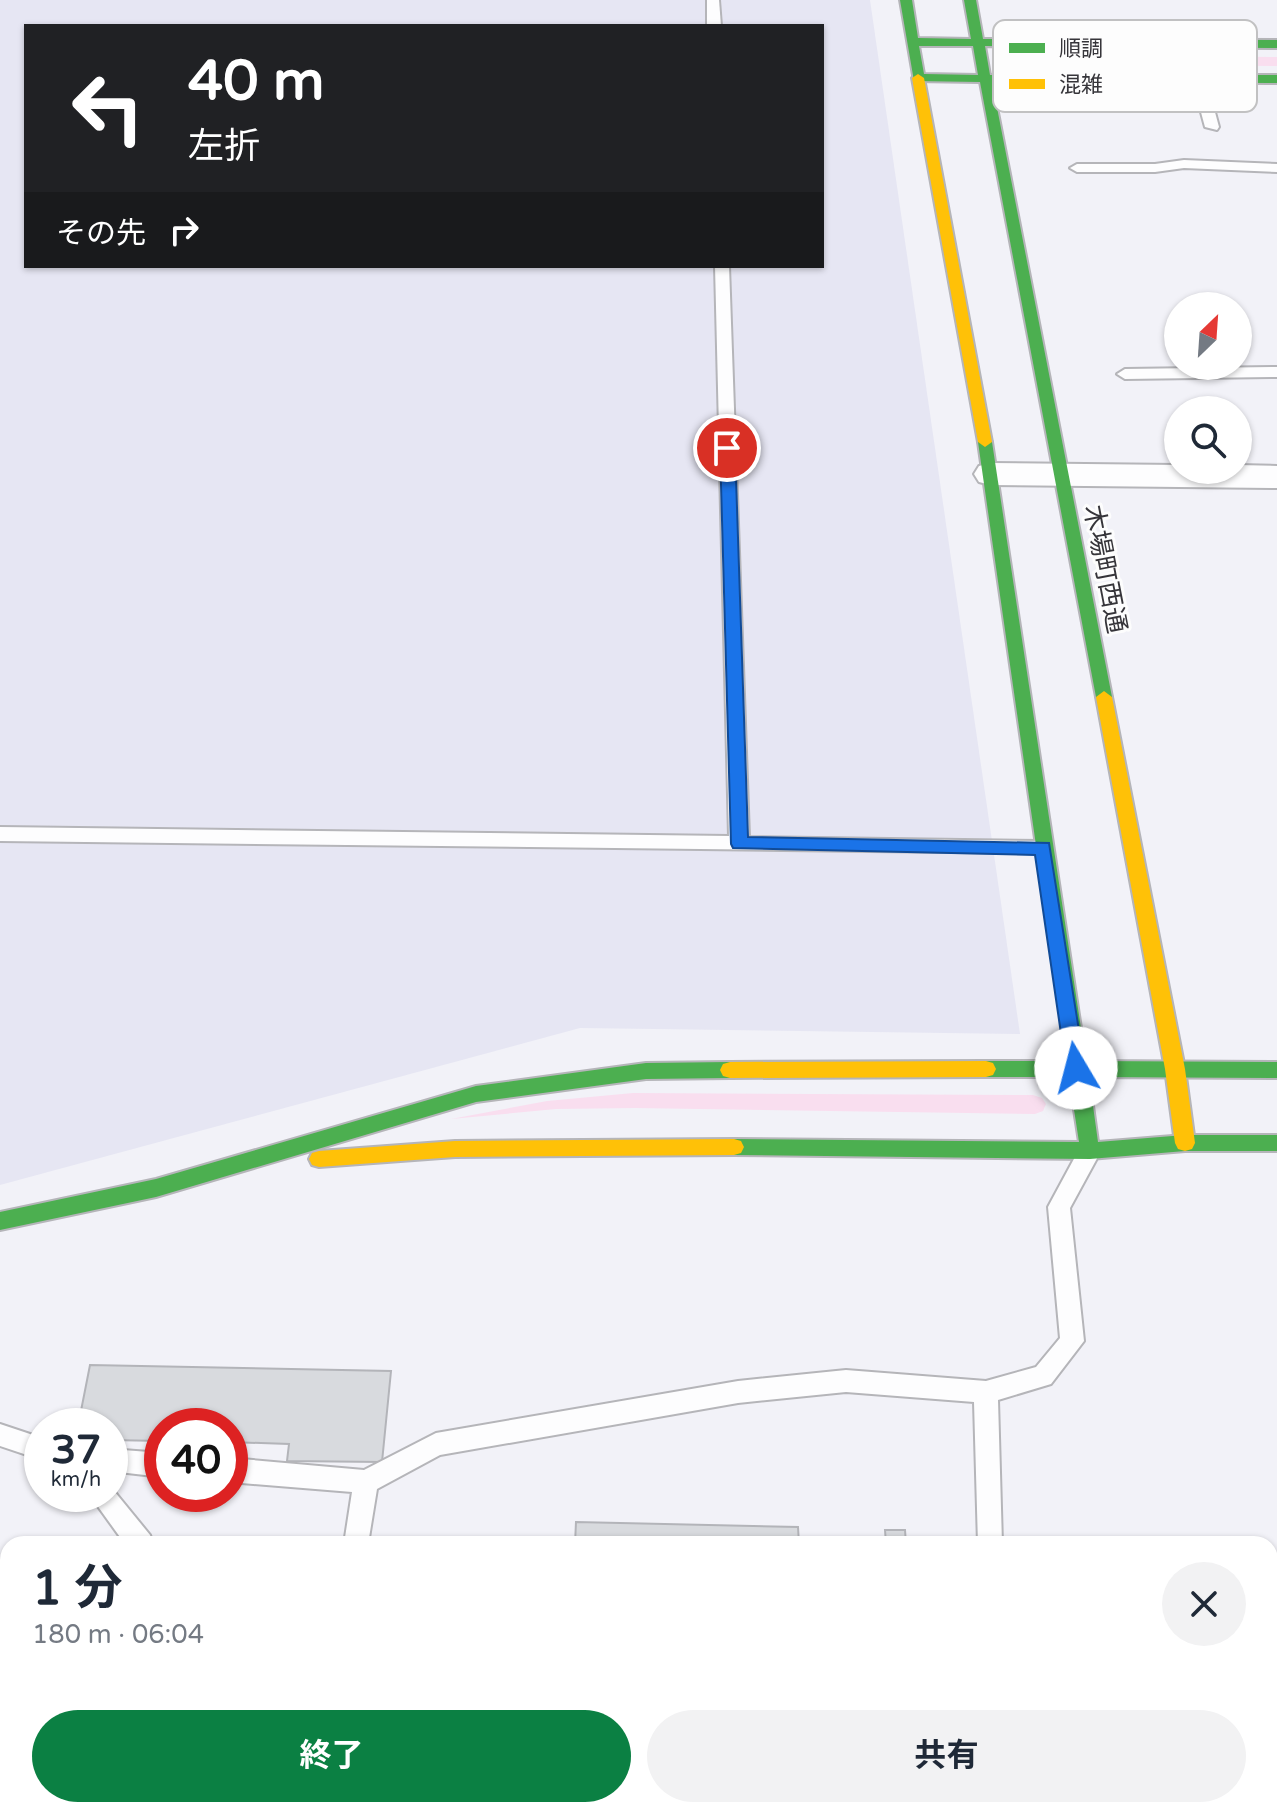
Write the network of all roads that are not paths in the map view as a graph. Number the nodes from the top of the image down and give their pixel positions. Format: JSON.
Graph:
{"nodes":[{"id":1,"x":713,"y":0,"type":"edge"},
{"id":2,"x":906,"y":0,"type":"edge"},
{"id":3,"x":970,"y":0,"type":"edge"},
{"id":4,"x":714,"y":24,"type":"edge"},
{"id":5,"x":913,"y":42,"type":"junction"},
{"id":6,"x":978,"y":43,"type":"junction"},
{"id":7,"x":993,"y":43,"type":"edge"},
{"id":8,"x":1257,"y":44,"type":"edge"},
{"id":9,"x":1277,"y":44,"type":"edge"},
{"id":10,"x":918,"y":78,"type":"junction"},
{"id":11,"x":986,"y":79,"type":"junction"},
{"id":12,"x":993,"y":79,"type":"edge"},
{"id":13,"x":1208,"y":112,"type":"edge"},
{"id":14,"x":1212,"y":127,"type":"dead end"},
{"id":15,"x":1077,"y":168,"type":"dead end"},
{"id":16,"x":1277,"y":168,"type":"edge"},
{"id":17,"x":722,"y":268,"type":"edge"},
{"id":18,"x":1277,"y":372,"type":"edge"},
{"id":19,"x":1125,"y":374,"type":"dead end"},
{"id":20,"x":991,"y":474,"type":"junction"},
{"id":21,"x":1061,"y":474,"type":"junction"},
{"id":22,"x":1277,"y":477,"type":"edge"},
{"id":23,"x":0,"y":834,"type":"edge"},
{"id":24,"x":739,"y":844,"type":"junction"},
{"id":25,"x":1043,"y":848,"type":"junction"},
{"id":26,"x":1076,"y":1068,"type":"junction"},
{"id":27,"x":1175,"y":1069,"type":"junction"},
{"id":28,"x":1277,"y":1070,"type":"edge"},
{"id":29,"x":1185,"y":1143,"type":"junction"},
{"id":30,"x":1277,"y":1143,"type":"edge"},
{"id":31,"x":1090,"y":1151,"type":"junction"},
{"id":32,"x":236,"y":1165,"type":"junction"},
{"id":33,"x":0,"y":1221,"type":"edge"},
{"id":34,"x":986,"y":1392,"type":"junction"},
{"id":35,"x":0,"y":1435,"type":"edge"},
{"id":36,"x":24,"y":1443,"type":"edge"},
{"id":37,"x":248,"y":1472,"type":"edge"},
{"id":38,"x":366,"y":1482,"type":"junction"},
{"id":39,"x":115,"y":1512,"type":"edge"},
{"id":40,"x":135,"y":1536,"type":"edge"},
{"id":41,"x":357,"y":1536,"type":"edge"},
{"id":42,"x":990,"y":1536,"type":"edge"}],
"edges":[{"from":1,"to":4,"type":"lane"},
{"from":2,"to":5,"type":"street"},
{"from":3,"to":6,"type":"street","name":"木場町西通"},
{"from":5,"to":6,"type":"street"},
{"from":5,"to":10,"type":"street"},
{"from":6,"to":7,"type":"street"},
{"from":6,"to":11,"type":"street","name":"木場町西通"},
{"from":8,"to":9,"type":"street"},
{"from":10,"to":11,"type":"street"},
{"from":10,"to":20,"type":"street"},
{"from":11,"to":12,"type":"street"},
{"from":11,"to":21,"type":"street","name":"木場町西通"},
{"from":13,"to":14,"type":"lane"},
{"from":15,"to":16,"type":"lane"},
{"from":17,"to":24,"type":"lane"},
{"from":18,"to":19,"type":"lane"},
{"from":20,"to":21,"type":"street"},
{"from":20,"to":25,"type":"street"},
{"from":21,"to":22,"type":"street"},
{"from":21,"to":27,"type":"street","name":"木場町西通"},
{"from":23,"to":24,"type":"lane"},
{"from":24,"to":25,"type":"lane"},
{"from":25,"to":26,"type":"street"},
{"from":26,"to":27,"type":"street"},
{"from":26,"to":31,"type":"street"},
{"from":26,"to":32,"type":"street"},
{"from":27,"to":28,"type":"street"},
{"from":27,"to":29,"type":"street","name":"木場町西通"},
{"from":29,"to":30,"type":"street"},
{"from":29,"to":31,"type":"street"},
{"from":31,"to":32,"type":"street"},
{"from":31,"to":34,"type":"lane"},
{"from":32,"to":33,"type":"street"},
{"from":34,"to":38,"type":"lane"},
{"from":34,"to":42,"type":"lane"},
{"from":35,"to":36,"type":"lane"},
{"from":37,"to":38,"type":"lane"},
{"from":38,"to":41,"type":"lane"},
{"from":39,"to":40,"type":"lane"}]}
